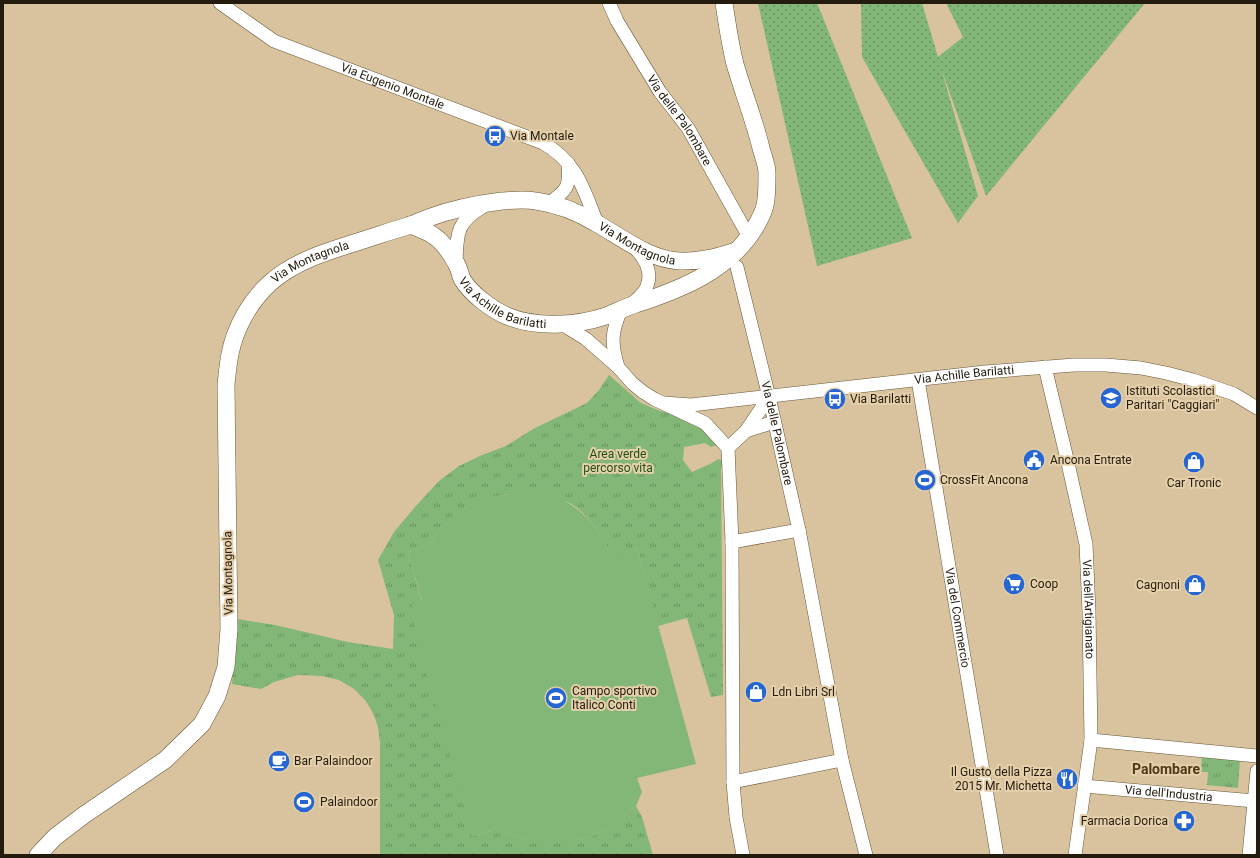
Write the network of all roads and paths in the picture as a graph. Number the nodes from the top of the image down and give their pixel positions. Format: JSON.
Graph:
{"nodes":[{"id":1,"x":220,"y":3,"type":"edge"},
{"id":2,"x":609,"y":3,"type":"edge"},
{"id":3,"x":724,"y":3,"type":"edge"},
{"id":4,"x":568,"y":163,"type":"junction"},
{"id":5,"x":491,"y":202,"type":"junction"},
{"id":6,"x":549,"y":203,"type":"junction"},
{"id":7,"x":597,"y":223,"type":"junction"},
{"id":8,"x":410,"y":225,"type":"junction"},
{"id":9,"x":749,"y":238,"type":"junction"},
{"id":10,"x":633,"y":246,"type":"junction"},
{"id":11,"x":737,"y":259,"type":"junction"},
{"id":12,"x":456,"y":263,"type":"junction"},
{"id":13,"x":626,"y":308,"type":"junction"},
{"id":14,"x":562,"y":324,"type":"junction"},
{"id":15,"x":618,"y":367,"type":"junction"},
{"id":16,"x":1045,"y":367,"type":"junction"},
{"id":17,"x":918,"y":380,"type":"junction"},
{"id":18,"x":769,"y":397,"type":"junction"},
{"id":19,"x":665,"y":403,"type":"junction"},
{"id":20,"x":1257,"y":408,"type":"edge"},
{"id":21,"x":774,"y":422,"type":"junction"},
{"id":22,"x":746,"y":431,"type":"junction"},
{"id":23,"x":728,"y":448,"type":"junction"},
{"id":24,"x":799,"y":530,"type":"junction"},
{"id":25,"x":732,"y":542,"type":"junction"},
{"id":26,"x":1091,"y":740,"type":"junction"},
{"id":27,"x":1257,"y":756,"type":"edge"},
{"id":28,"x":842,"y":760,"type":"junction"},
{"id":29,"x":1257,"y":771,"type":"edge"},
{"id":30,"x":1257,"y":776,"type":"edge"},
{"id":31,"x":733,"y":782,"type":"junction"},
{"id":32,"x":1084,"y":786,"type":"junction"},
{"id":33,"x":1254,"y":801,"type":"junction"},
{"id":34,"x":38,"y":855,"type":"edge"},
{"id":35,"x":743,"y":855,"type":"edge"},
{"id":36,"x":866,"y":855,"type":"edge"},
{"id":37,"x":996,"y":855,"type":"edge"},
{"id":38,"x":1075,"y":855,"type":"edge"},
{"id":39,"x":1249,"y":855,"type":"edge"}],
"edges":[{"from":1,"to":4,"type":"street","name":"Via Eugenio Montale"},
{"from":2,"to":9,"type":"street","name":"Via delle Palombare"},
{"from":3,"to":9,"type":"main road","name":"Via Montagnola"},
{"from":4,"to":6,"type":"street"},
{"from":4,"to":7,"type":"street","name":"Via Eugenio Montale"},
{"from":5,"to":6,"type":"main road","name":"Via Montagnola"},
{"from":5,"to":8,"type":"main road","name":"Via Montagnola"},
{"from":5,"to":12,"type":"street","name":"Via Achille Barilatti"},
{"from":6,"to":7,"type":"main road","name":"Via Montagnola"},
{"from":7,"to":10,"type":"main road","name":"Via Montagnola"},
{"from":8,"to":12,"type":"main road","name":"Via Achille Barilatti"},
{"from":8,"to":34,"type":"main road","name":"Via Montagnola"},
{"from":9,"to":11,"type":"main road","name":"Via Montagnola"},
{"from":10,"to":11,"type":"main road","name":"Via Montagnola"},
{"from":10,"to":13,"type":"street","name":"Via Achille Barilatti"},
{"from":11,"to":13,"type":"main road","name":"Via Achille Barilatti"},
{"from":11,"to":18,"type":"street","name":"Via delle Palombare"},
{"from":12,"to":14,"type":"main road","name":"Via Achille Barilatti"},
{"from":13,"to":14,"type":"main road","name":"Via Achille Barilatti"},
{"from":13,"to":15,"type":"street","name":"Via Achille Barilatti"},
{"from":14,"to":15,"type":"street","name":"Via Achille Barilatti"},
{"from":15,"to":19,"type":"street","name":"Via Achille Barilatti"},
{"from":16,"to":17,"type":"street","name":"Via Achille Barilatti"},
{"from":16,"to":20,"type":"street","name":"Via Achille Barilatti"},
{"from":16,"to":26,"type":"street","name":"Via dell'Artigianato"},
{"from":17,"to":18,"type":"street","name":"Via Achille Barilatti"},
{"from":17,"to":37,"type":"street","name":"Via del Commercio"},
{"from":18,"to":19,"type":"street","name":"Via Achille Barilatti"},
{"from":18,"to":21,"type":"street","name":"Via delle Palombare"},
{"from":18,"to":22,"type":"street"},
{"from":19,"to":23,"type":"street","name":"Via Achille Barilatti"},
{"from":21,"to":22,"type":"street"},
{"from":21,"to":24,"type":"street","name":"Via delle Palombare"},
{"from":22,"to":23,"type":"street"},
{"from":23,"to":25,"type":"street"},
{"from":24,"to":25,"type":"street"},
{"from":24,"to":28,"type":"street","name":"Via delle Palombare"},
{"from":25,"to":31,"type":"street"},
{"from":26,"to":27,"type":"street"},
{"from":26,"to":32,"type":"street","name":"Via dell'Artigianato"},
{"from":28,"to":31,"type":"street"},
{"from":28,"to":36,"type":"street","name":"Via delle Palombare"},
{"from":29,"to":30,"type":"street"},
{"from":30,"to":33,"type":"street"},
{"from":31,"to":35,"type":"street"},
{"from":32,"to":33,"type":"street","name":"Via dell'Industria"},
{"from":32,"to":38,"type":"street","name":"Via dell'Artigianato"},
{"from":33,"to":39,"type":"street"}]}
